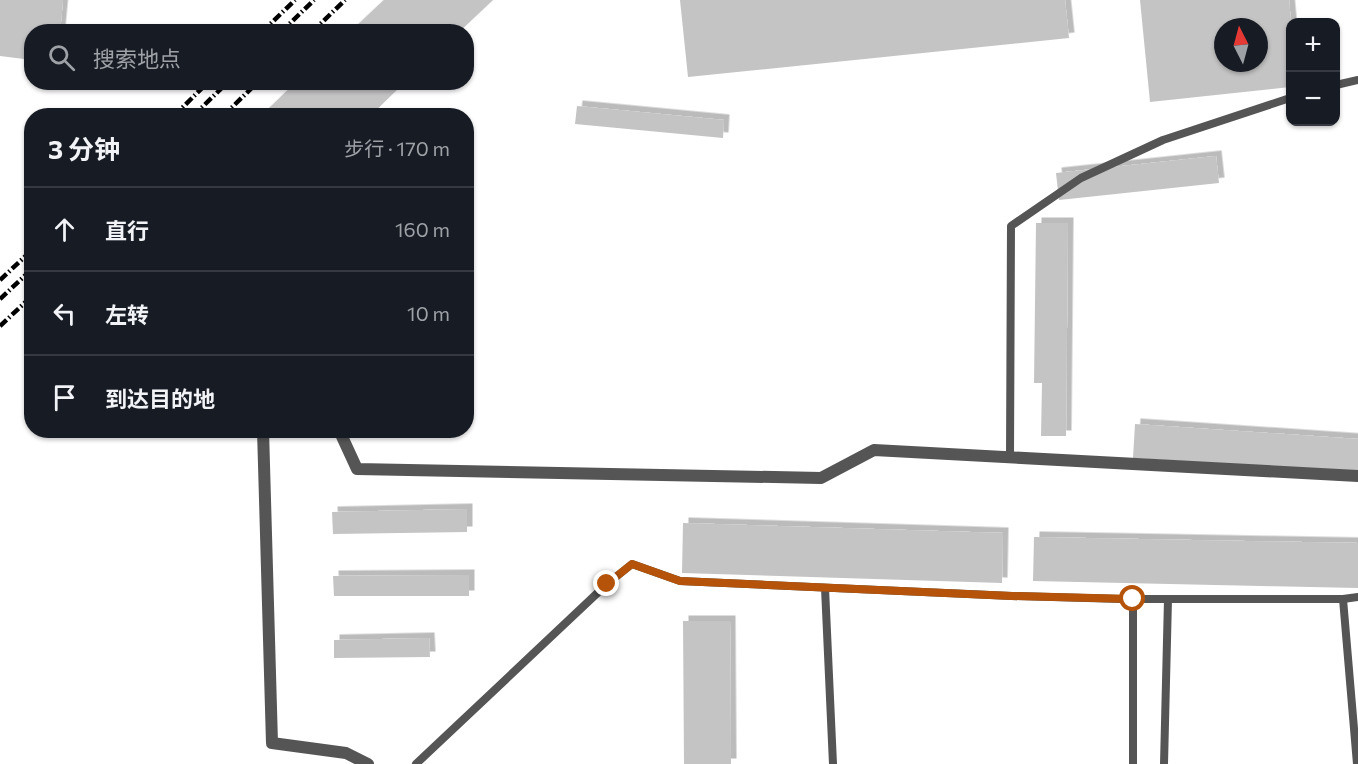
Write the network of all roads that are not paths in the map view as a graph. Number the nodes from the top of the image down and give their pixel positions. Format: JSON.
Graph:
{"nodes":[{"id":1,"x":1358,"y":80,"type":"edge"},
{"id":2,"x":1340,"y":84,"type":"edge"},
{"id":3,"x":1286,"y":99,"type":"edge"},
{"id":4,"x":263,"y":438,"type":"edge"},
{"id":5,"x":343,"y":438,"type":"edge"},
{"id":6,"x":1010,"y":457,"type":"junction"},
{"id":7,"x":1358,"y":476,"type":"edge"},
{"id":8,"x":825,"y":588,"type":"junction"},
{"id":9,"x":1358,"y":597,"type":"edge"},
{"id":10,"x":1133,"y":599,"type":"junction"},
{"id":11,"x":1168,"y":599,"type":"junction"},
{"id":12,"x":1342,"y":599,"type":"junction"},
{"id":13,"x":368,"y":764,"type":"edge"},
{"id":14,"x":416,"y":764,"type":"edge"},
{"id":15,"x":833,"y":764,"type":"edge"},
{"id":16,"x":1133,"y":764,"type":"edge"},
{"id":17,"x":1164,"y":764,"type":"edge"},
{"id":18,"x":1357,"y":764,"type":"edge"}],
"edges":[{"from":1,"to":2,"type":"lane"},
{"from":3,"to":6,"type":"lane"},
{"from":4,"to":13,"type":"street"},
{"from":5,"to":6,"type":"street"},
{"from":6,"to":7,"type":"street"},
{"from":8,"to":10,"type":"lane"},
{"from":8,"to":14,"type":"lane"},
{"from":8,"to":15,"type":"lane"},
{"from":9,"to":12,"type":"lane"},
{"from":10,"to":11,"type":"lane"},
{"from":10,"to":16,"type":"lane"},
{"from":11,"to":12,"type":"lane"},
{"from":11,"to":17,"type":"lane"},
{"from":12,"to":18,"type":"lane"}]}
